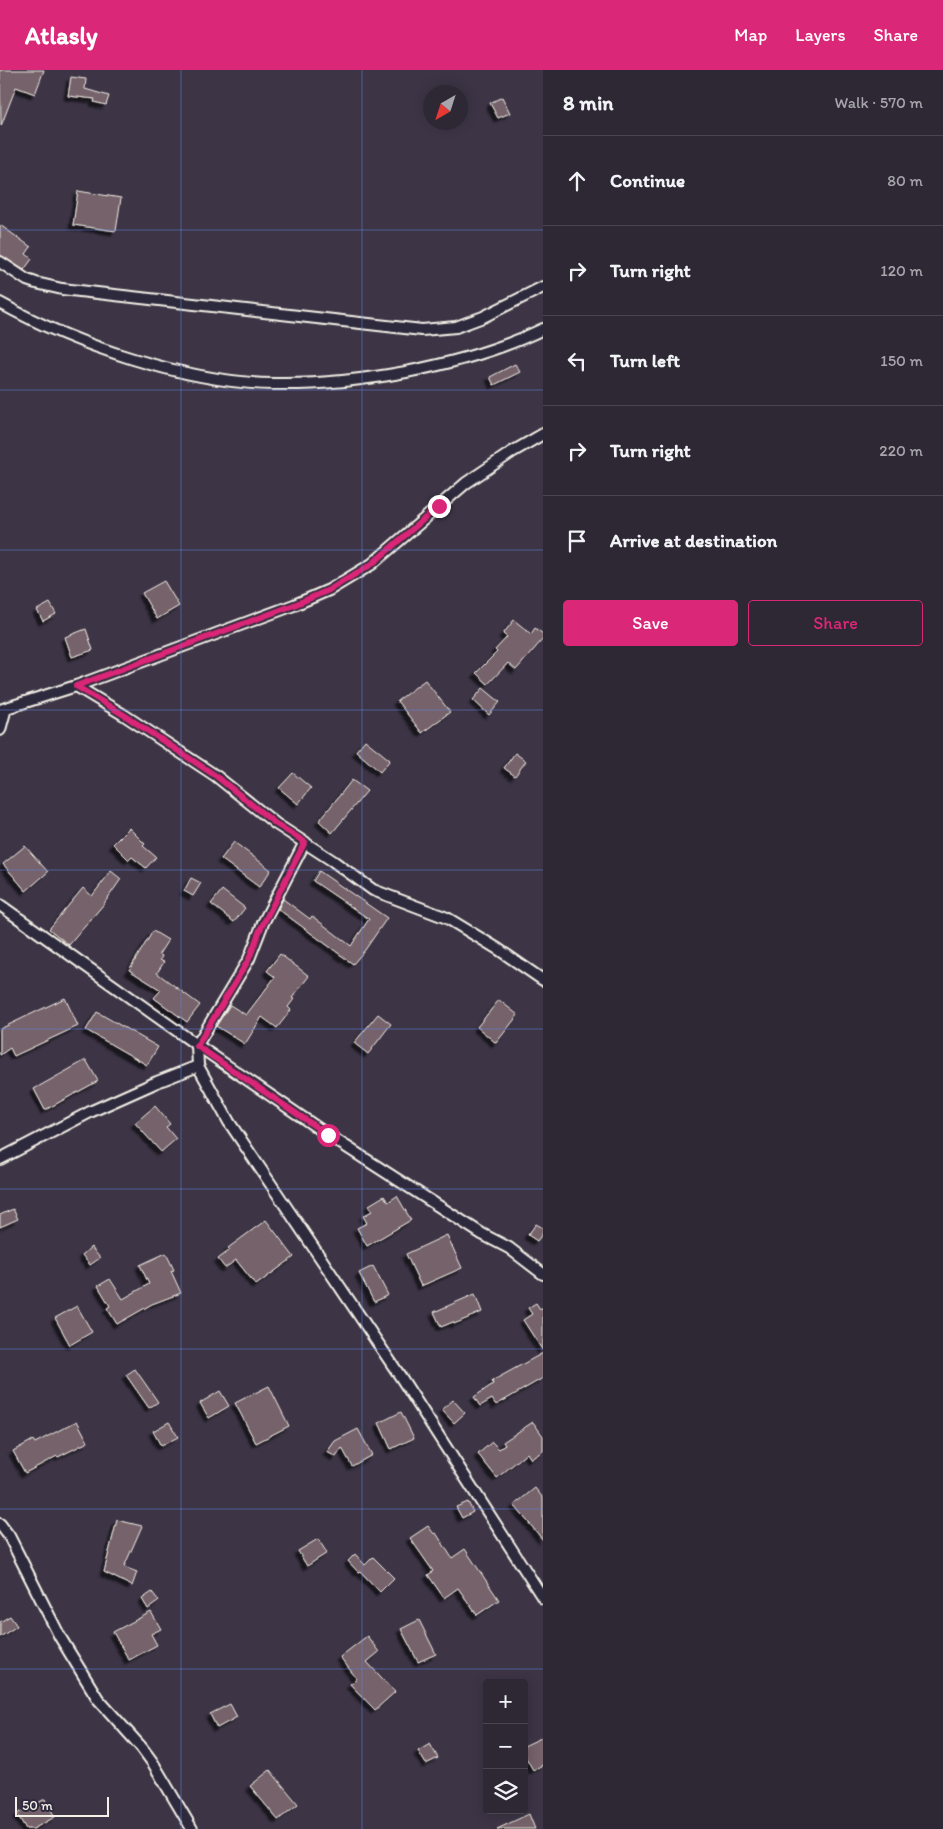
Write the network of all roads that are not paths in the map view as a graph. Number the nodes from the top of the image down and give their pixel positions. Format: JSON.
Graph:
{"nodes":[{"id":1,"x":0,"y":262,"type":"edge"},
{"id":2,"x":543,"y":287,"type":"edge"},
{"id":3,"x":0,"y":303,"type":"edge"},
{"id":4,"x":543,"y":330,"type":"edge"},
{"id":5,"x":543,"y":434,"type":"edge"},
{"id":6,"x":76,"y":686,"type":"junction"},
{"id":7,"x":3,"y":709,"type":"edge"},
{"id":8,"x":0,"y":730,"type":"edge"},
{"id":9,"x":305,"y":842,"type":"junction"},
{"id":10,"x":0,"y":905,"type":"edge"},
{"id":11,"x":543,"y":980,"type":"edge"},
{"id":12,"x":197,"y":1046,"type":"junction"},
{"id":13,"x":198,"y":1066,"type":"junction"},
{"id":14,"x":0,"y":1159,"type":"edge"},
{"id":15,"x":543,"y":1274,"type":"edge"},
{"id":16,"x":0,"y":1524,"type":"edge"},
{"id":17,"x":543,"y":1598,"type":"edge"},
{"id":18,"x":192,"y":1829,"type":"edge"}],
"edges":[{"from":1,"to":2,"type":"street"},
{"from":3,"to":4,"type":"street"},
{"from":5,"to":6,"type":"street"},
{"from":6,"to":7,"type":"street"},
{"from":6,"to":9,"type":"street"},
{"from":7,"to":8,"type":"street"},
{"from":9,"to":11,"type":"street"},
{"from":9,"to":12,"type":"street"},
{"from":10,"to":12,"type":"street"},
{"from":12,"to":13,"type":"street"},
{"from":12,"to":15,"type":"street"},
{"from":13,"to":14,"type":"street"},
{"from":13,"to":17,"type":"street"},
{"from":16,"to":18,"type":"street"}]}
